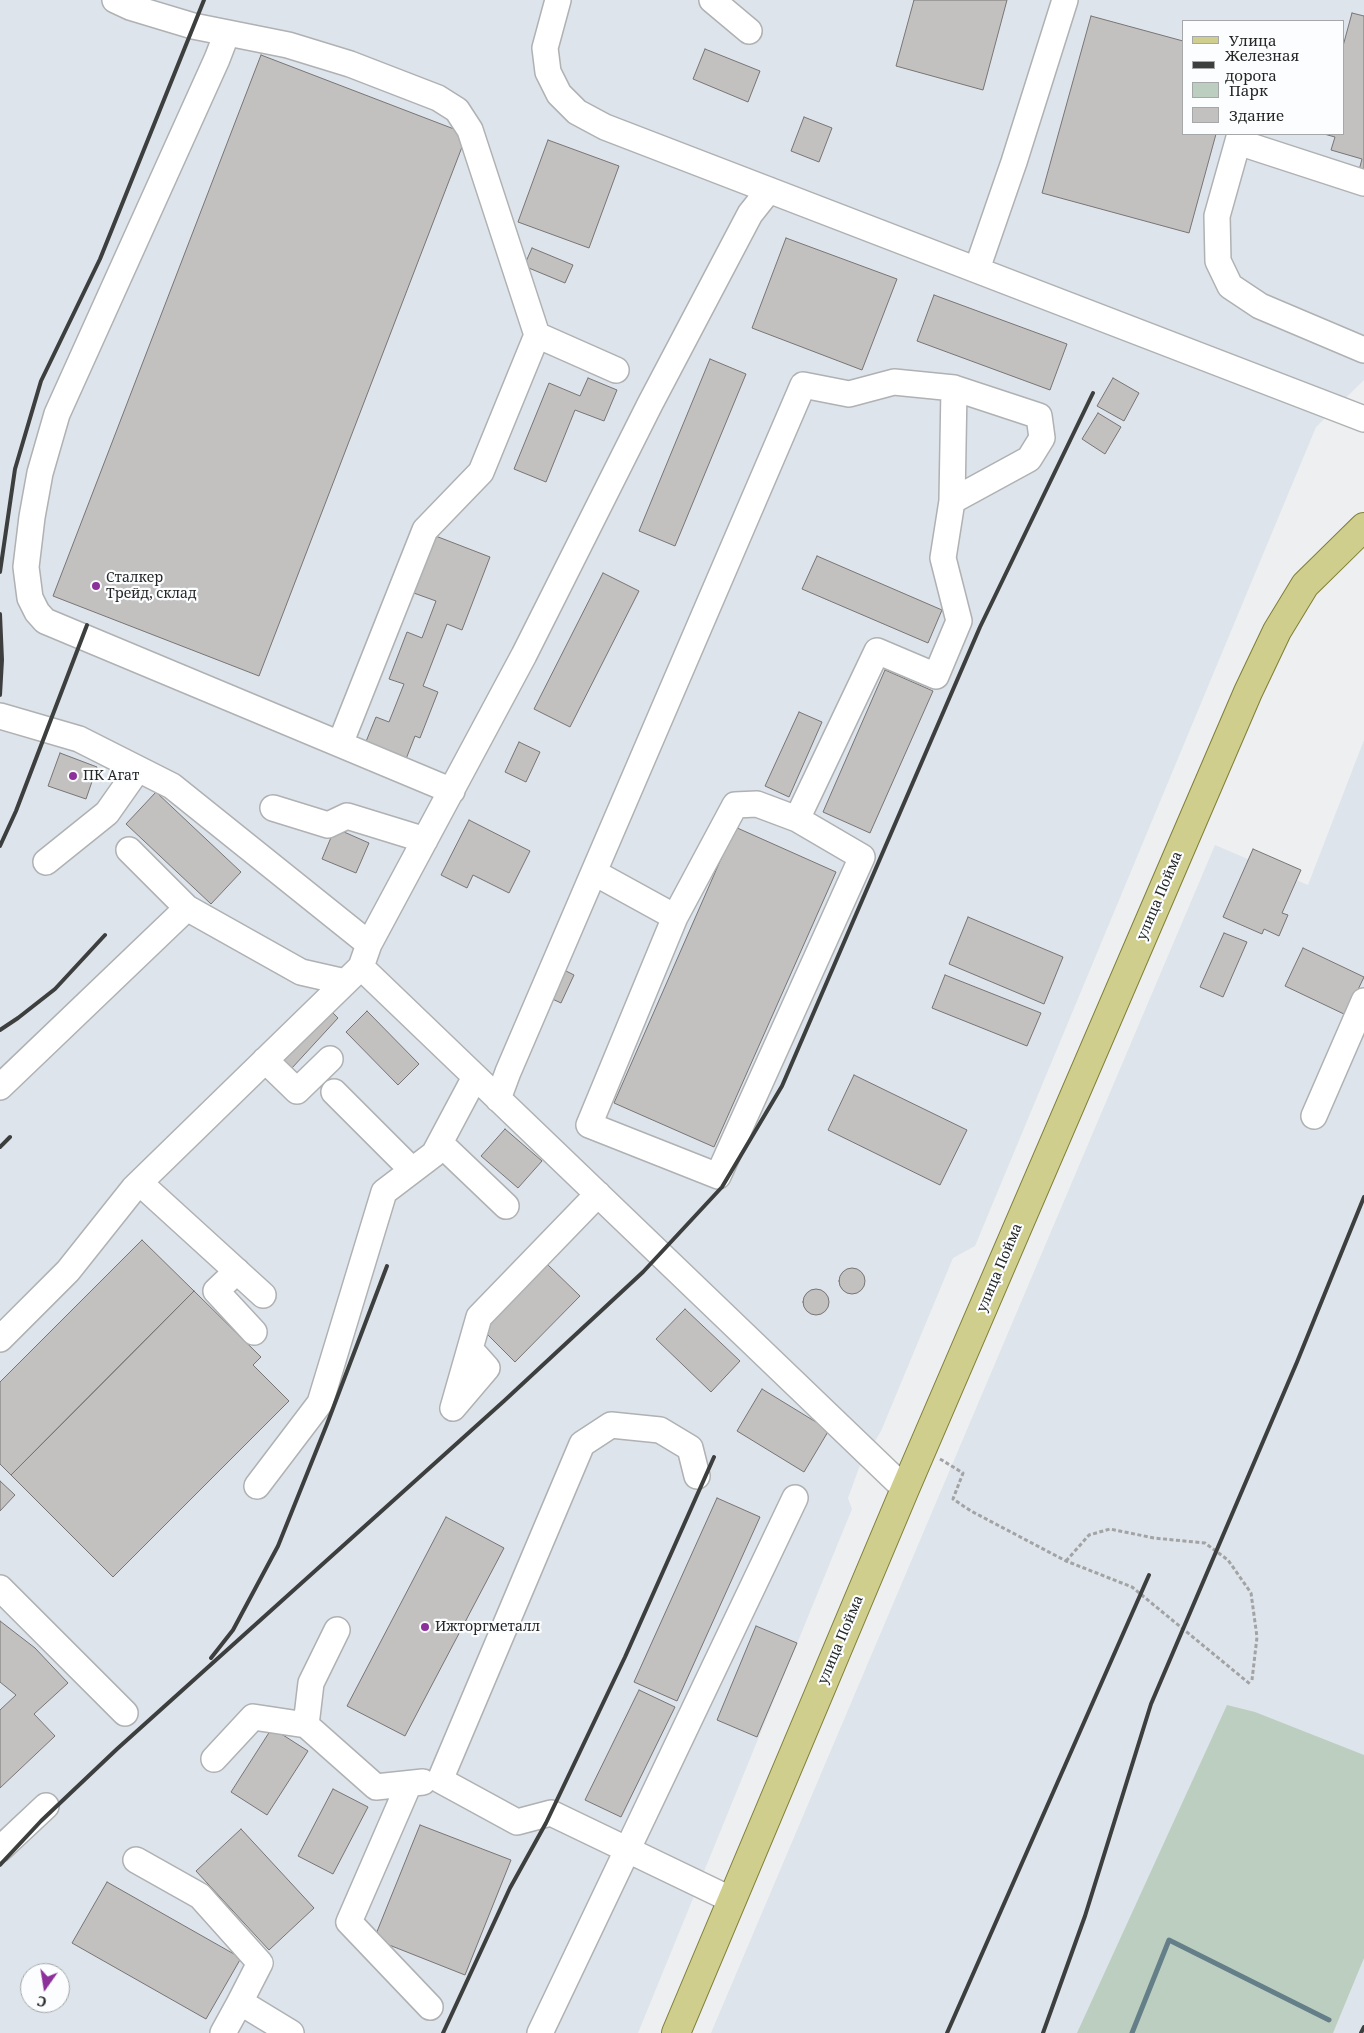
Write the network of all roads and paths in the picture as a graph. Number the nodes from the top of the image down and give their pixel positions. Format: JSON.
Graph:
{"nodes":[{"id":1,"x":115,"y":0,"type":"edge"},
{"id":2,"x":558,"y":0,"type":"edge"},
{"id":3,"x":712,"y":0,"type":"edge"},
{"id":4,"x":1065,"y":0,"type":"edge"},
{"id":5,"x":749,"y":31,"type":"dead end"},
{"id":6,"x":227,"y":33,"type":"junction"},
{"id":7,"x":1239,"y":138,"type":"edge"},
{"id":8,"x":1364,"y":182,"type":"edge"},
{"id":9,"x":768,"y":190,"type":"junction"},
{"id":10,"x":977,"y":269,"type":"junction"},
{"id":11,"x":537,"y":335,"type":"junction"},
{"id":12,"x":1364,"y":350,"type":"edge"},
{"id":13,"x":616,"y":370,"type":"dead end"},
{"id":14,"x":954,"y":388,"type":"junction"},
{"id":15,"x":1364,"y":419,"type":"edge"},
{"id":16,"x":952,"y":500,"type":"junction"},
{"id":17,"x":1364,"y":527,"type":"edge"},
{"id":18,"x":0,"y":716,"type":"edge"},
{"id":19,"x":340,"y":744,"type":"junction"},
{"id":20,"x":138,"y":769,"type":"junction"},
{"id":21,"x":452,"y":791,"type":"junction"},
{"id":22,"x":273,"y":808,"type":"dead end"},
{"id":23,"x":797,"y":819,"type":"junction"},
{"id":24,"x":425,"y":840,"type":"junction"},
{"id":25,"x":129,"y":850,"type":"dead end"},
{"id":26,"x":46,"y":862,"type":"dead end"},
{"id":27,"x":595,"y":873,"type":"junction"},
{"id":28,"x":187,"y":908,"type":"junction"},
{"id":29,"x":675,"y":917,"type":"junction"},
{"id":30,"x":358,"y":965,"type":"junction"},
{"id":31,"x":1364,"y":1001,"type":"edge"},
{"id":32,"x":330,"y":1059,"type":"dead end"},
{"id":33,"x":265,"y":1060,"type":"junction"},
{"id":34,"x":475,"y":1077,"type":"junction"},
{"id":35,"x":0,"y":1087,"type":"edge"},
{"id":36,"x":334,"y":1092,"type":"dead end"},
{"id":37,"x":498,"y":1099,"type":"junction"},
{"id":38,"x":1314,"y":1116,"type":"dead end"},
{"id":39,"x":440,"y":1143,"type":"junction"},
{"id":40,"x":412,"y":1170,"type":"junction"},
{"id":41,"x":140,"y":1183,"type":"junction"},
{"id":42,"x":598,"y":1194,"type":"junction"},
{"id":43,"x":506,"y":1206,"type":"dead end"},
{"id":44,"x":237,"y":1271,"type":"junction"},
{"id":45,"x":263,"y":1295,"type":"dead end"},
{"id":46,"x":254,"y":1332,"type":"dead end"},
{"id":47,"x":0,"y":1340,"type":"edge"},
{"id":48,"x":470,"y":1349,"type":"dead end"},
{"id":49,"x":923,"y":1448,"type":"junction"},
{"id":50,"x":697,"y":1476,"type":"dead end"},
{"id":51,"x":257,"y":1486,"type":"dead end"},
{"id":52,"x":905,"y":1489,"type":"junction"},
{"id":53,"x":794,"y":1498,"type":"dead end"},
{"id":54,"x":1066,"y":1562,"type":"junction"},
{"id":55,"x":0,"y":1588,"type":"edge"},
{"id":56,"x":337,"y":1630,"type":"dead end"},
{"id":57,"x":1252,"y":1680,"type":"dead end"},
{"id":58,"x":1250,"y":1684,"type":"dead end"},
{"id":59,"x":125,"y":1713,"type":"dead end"},
{"id":60,"x":306,"y":1725,"type":"junction"},
{"id":61,"x":214,"y":1759,"type":"dead end"},
{"id":62,"x":440,"y":1780,"type":"junction"},
{"id":63,"x":409,"y":1784,"type":"junction"},
{"id":64,"x":46,"y":1806,"type":"dead end"},
{"id":65,"x":0,"y":1850,"type":"edge"},
{"id":66,"x":626,"y":1850,"type":"junction"},
{"id":67,"x":136,"y":1860,"type":"dead end"},
{"id":68,"x":732,"y":1900,"type":"junction"},
{"id":69,"x":240,"y":2002,"type":"junction"},
{"id":70,"x":430,"y":2008,"type":"dead end"},
{"id":71,"x":223,"y":2033,"type":"edge"},
{"id":72,"x":291,"y":2033,"type":"edge"},
{"id":73,"x":540,"y":2033,"type":"edge"},
{"id":74,"x":676,"y":2033,"type":"edge"}],
"edges":[{"from":1,"to":6,"type":"street"},
{"from":2,"to":9,"type":"street"},
{"from":3,"to":5,"type":"street"},
{"from":4,"to":10,"type":"street"},
{"from":6,"to":11,"type":"street"},
{"from":6,"to":19,"type":"street"},
{"from":7,"to":8,"type":"street"},
{"from":7,"to":12,"type":"street"},
{"from":9,"to":10,"type":"street"},
{"from":9,"to":21,"type":"street"},
{"from":10,"to":15,"type":"street"},
{"from":11,"to":13,"type":"street"},
{"from":11,"to":19,"type":"street"},
{"from":14,"to":16,"type":"street"},
{"from":14,"to":16,"type":"street"},
{"from":14,"to":27,"type":"street"},
{"from":16,"to":23,"type":"street"},
{"from":17,"to":49,"type":"main road","name":"улица Пойма"},
{"from":18,"to":20,"type":"street"},
{"from":19,"to":21,"type":"street"},
{"from":20,"to":26,"type":"street"},
{"from":20,"to":30,"type":"street"},
{"from":21,"to":24,"type":"street"},
{"from":22,"to":24,"type":"street"},
{"from":23,"to":29,"type":"street"},
{"from":23,"to":29,"type":"street"},
{"from":24,"to":30,"type":"street"},
{"from":25,"to":28,"type":"street"},
{"from":27,"to":29,"type":"street"},
{"from":27,"to":37,"type":"street"},
{"from":28,"to":30,"type":"street"},
{"from":28,"to":35,"type":"street"},
{"from":30,"to":33,"type":"street"},
{"from":30,"to":34,"type":"street"},
{"from":31,"to":38,"type":"street"},
{"from":32,"to":33,"type":"street"},
{"from":33,"to":41,"type":"street"},
{"from":34,"to":37,"type":"street"},
{"from":34,"to":39,"type":"street"},
{"from":36,"to":40,"type":"street"},
{"from":37,"to":42,"type":"street"},
{"from":39,"to":40,"type":"street"},
{"from":39,"to":43,"type":"street"},
{"from":40,"to":51,"type":"street"},
{"from":41,"to":44,"type":"street"},
{"from":41,"to":47,"type":"street"},
{"from":42,"to":48,"type":"street"},
{"from":42,"to":52,"type":"street"},
{"from":44,"to":45,"type":"street"},
{"from":44,"to":46,"type":"street"},
{"from":49,"to":52,"type":"main road","name":"улица Пойма"},
{"from":49,"to":54,"type":"path"},
{"from":50,"to":62,"type":"street"},
{"from":52,"to":68,"type":"main road","name":"улица Пойма"},
{"from":53,"to":66,"type":"street"},
{"from":54,"to":57,"type":"path"},
{"from":54,"to":58,"type":"path"},
{"from":55,"to":59,"type":"street"},
{"from":56,"to":60,"type":"street"},
{"from":60,"to":61,"type":"street"},
{"from":60,"to":63,"type":"street"},
{"from":62,"to":63,"type":"street"},
{"from":62,"to":66,"type":"street"},
{"from":63,"to":70,"type":"street"},
{"from":64,"to":65,"type":"street"},
{"from":66,"to":68,"type":"street"},
{"from":66,"to":73,"type":"street"},
{"from":67,"to":69,"type":"street"},
{"from":68,"to":74,"type":"main road","name":"улица Пойма"},
{"from":69,"to":71,"type":"street"},
{"from":69,"to":72,"type":"street"}]}
